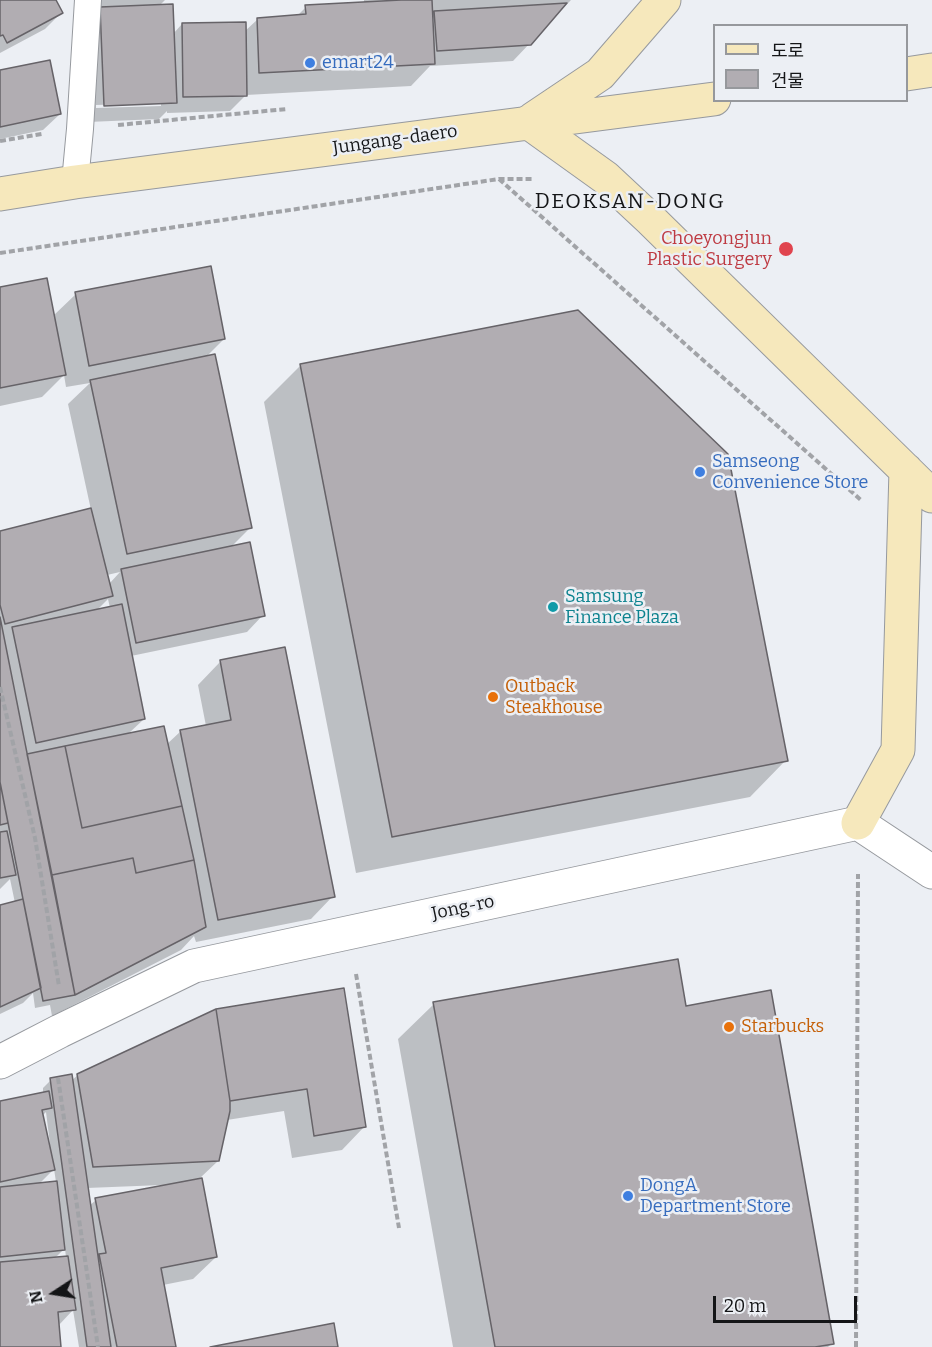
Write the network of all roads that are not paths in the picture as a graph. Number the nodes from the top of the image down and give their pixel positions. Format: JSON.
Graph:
{"nodes":[{"id":1,"x":88,"y":0,"type":"edge"},
{"id":2,"x":664,"y":0,"type":"edge"},
{"id":3,"x":932,"y":70,"type":"edge"},
{"id":4,"x":908,"y":74,"type":"edge"},
{"id":5,"x":713,"y":99,"type":"edge"},
{"id":6,"x":528,"y":122,"type":"junction"},
{"id":7,"x":75,"y":182,"type":"junction"},
{"id":8,"x":0,"y":194,"type":"edge"},
{"id":9,"x":906,"y":470,"type":"junction"},
{"id":10,"x":932,"y":496,"type":"edge"},
{"id":11,"x":858,"y":823,"type":"junction"},
{"id":12,"x":932,"y":872,"type":"edge"},
{"id":13,"x":0,"y":1062,"type":"edge"}],
"edges":[{"from":1,"to":7,"type":"lane"},
{"from":2,"to":6,"type":"main road"},
{"from":3,"to":4,"type":"main road"},
{"from":5,"to":6,"type":"main road","name":"Jungang-daero"},
{"from":6,"to":7,"type":"main road","name":"Jungang-daero"},
{"from":6,"to":9,"type":"main road"},
{"from":7,"to":8,"type":"main road","name":"Jungang-daero"},
{"from":9,"to":10,"type":"main road"},
{"from":9,"to":11,"type":"main road"},
{"from":11,"to":12,"type":"street"},
{"from":11,"to":13,"type":"street","name":"Jong-ro"}]}
